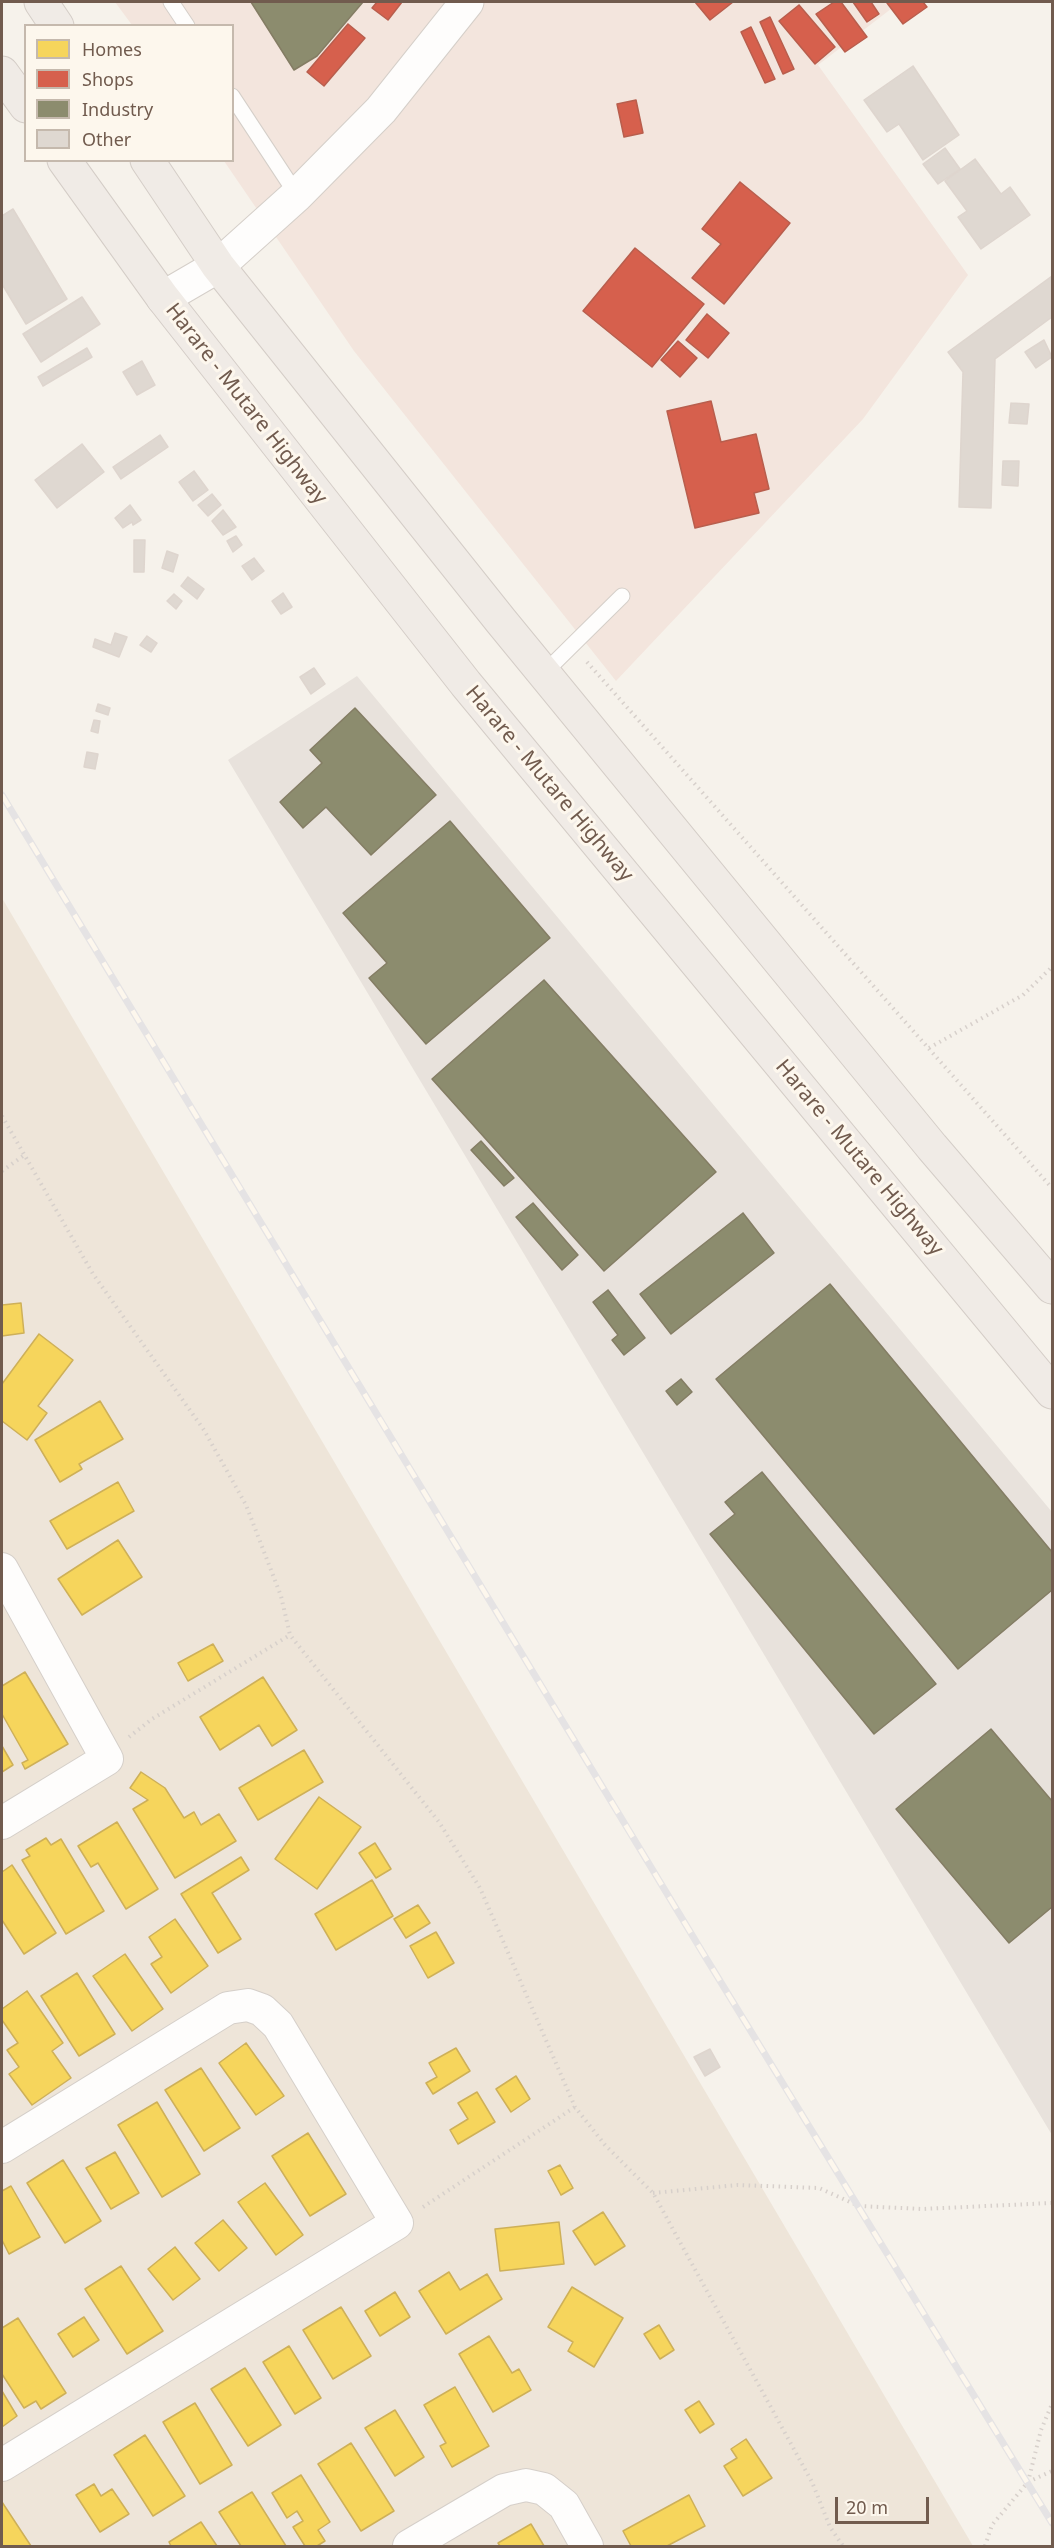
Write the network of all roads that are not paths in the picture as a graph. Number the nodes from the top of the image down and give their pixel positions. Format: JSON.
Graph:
{"nodes":[{"id":1,"x":40,"y":2,"type":"edge"},
{"id":2,"x":171,"y":2,"type":"edge"},
{"id":3,"x":467,"y":2,"type":"edge"},
{"id":4,"x":56,"y":24,"type":"edge"},
{"id":5,"x":186,"y":24,"type":"edge"},
{"id":6,"x":2,"y":73,"type":"edge"},
{"id":7,"x":234,"y":99,"type":"edge"},
{"id":8,"x":24,"y":103,"type":"edge"},
{"id":9,"x":65,"y":162,"type":"edge"},
{"id":10,"x":148,"y":162,"type":"edge"},
{"id":11,"x":297,"y":195,"type":"junction"},
{"id":12,"x":218,"y":266,"type":"junction"},
{"id":13,"x":163,"y":298,"type":"junction"},
{"id":14,"x":622,"y":596,"type":"dead end"},
{"id":15,"x":544,"y":673,"type":"junction"},
{"id":16,"x":1053,"y":1287,"type":"edge"},
{"id":17,"x":1053,"y":1392,"type":"edge"},
{"id":18,"x":2,"y":1569,"type":"edge"},
{"id":19,"x":2,"y":1823,"type":"edge"},
{"id":20,"x":2,"y":2147,"type":"edge"},
{"id":21,"x":2,"y":2466,"type":"edge"},
{"id":22,"x":409,"y":2547,"type":"edge"},
{"id":23,"x":587,"y":2547,"type":"edge"}],
"edges":[{"from":1,"to":4,"type":"highway"},
{"from":2,"to":5,"type":"lane"},
{"from":3,"to":11,"type":"street"},
{"from":6,"to":8,"type":"highway"},
{"from":7,"to":11,"type":"lane"},
{"from":9,"to":13,"type":"highway","name":"Harare - Mutare Highway"},
{"from":10,"to":12,"type":"highway"},
{"from":11,"to":12,"type":"street"},
{"from":12,"to":13,"type":"street"},
{"from":12,"to":15,"type":"highway"},
{"from":13,"to":17,"type":"highway","name":"Harare - Mutare Highway"},
{"from":14,"to":15,"type":"lane"},
{"from":15,"to":16,"type":"highway"},
{"from":18,"to":19,"type":"street"},
{"from":20,"to":21,"type":"street"},
{"from":22,"to":23,"type":"street"}]}
